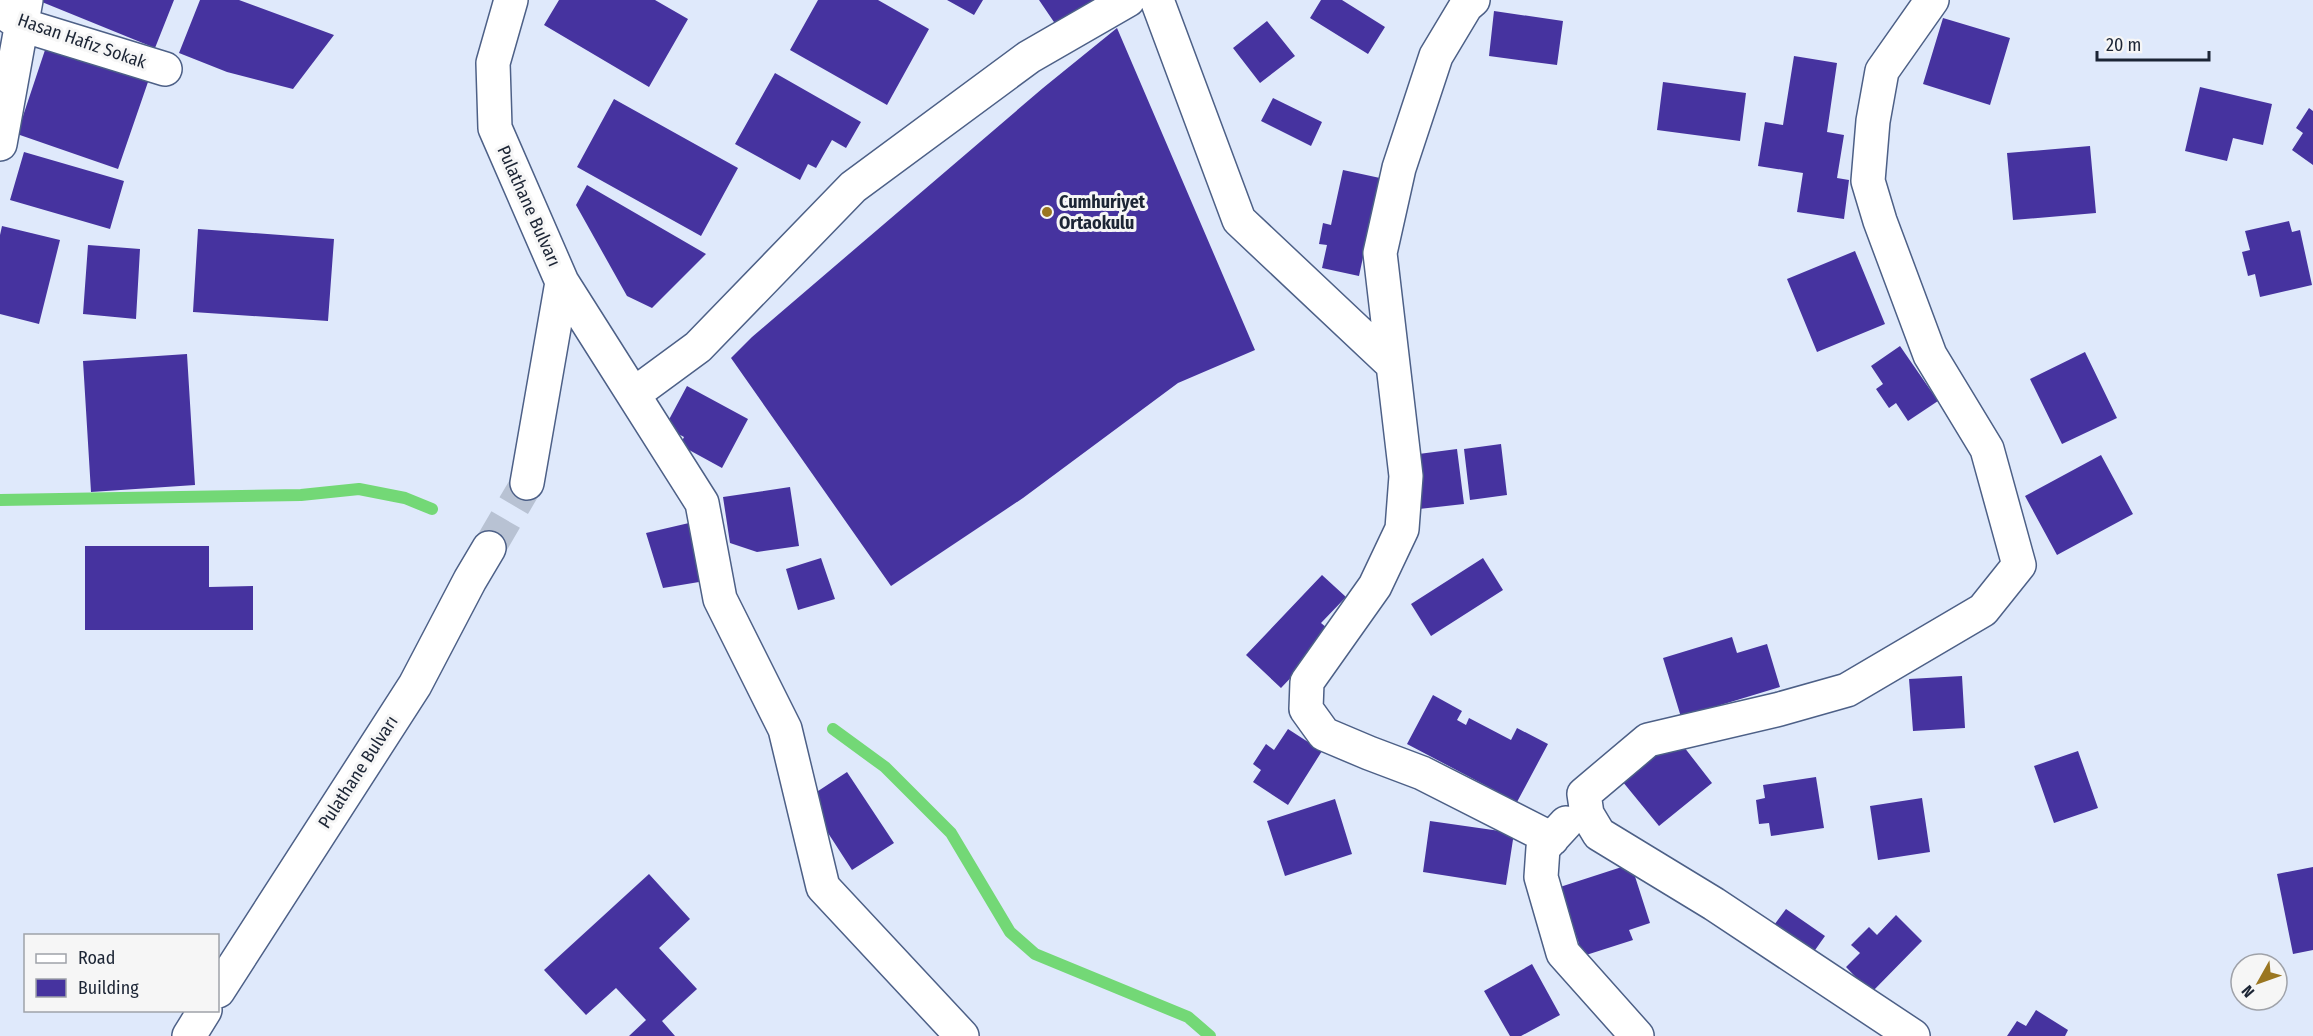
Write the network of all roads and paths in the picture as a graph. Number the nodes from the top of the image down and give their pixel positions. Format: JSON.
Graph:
{"nodes":[{"id":1,"x":505,"y":0,"type":"edge"},
{"id":2,"x":511,"y":0,"type":"edge"},
{"id":3,"x":1128,"y":0,"type":"edge"},
{"id":4,"x":1156,"y":0,"type":"edge"},
{"id":5,"x":1473,"y":0,"type":"edge"},
{"id":6,"x":1932,"y":0,"type":"edge"},
{"id":7,"x":16,"y":12,"type":"edge"},
{"id":8,"x":493,"y":63,"type":"junction"},
{"id":9,"x":165,"y":69,"type":"dead end"},
{"id":10,"x":0,"y":144,"type":"edge"},
{"id":11,"x":562,"y":282,"type":"junction"},
{"id":12,"x":1393,"y":366,"type":"junction"},
{"id":13,"x":634,"y":394,"type":"junction"},
{"id":14,"x":527,"y":483,"type":"tunnel mouth"},
{"id":15,"x":489,"y":548,"type":"tunnel mouth"},
{"id":16,"x":1584,"y":794,"type":"junction"},
{"id":17,"x":1552,"y":839,"type":"junction"},
{"id":18,"x":219,"y":989,"type":"edge"},
{"id":19,"x":204,"y":1012,"type":"edge"},
{"id":20,"x":189,"y":1036,"type":"edge"},
{"id":21,"x":962,"y":1036,"type":"edge"},
{"id":22,"x":1637,"y":1036,"type":"edge"},
{"id":23,"x":1912,"y":1036,"type":"edge"}],
"edges":[{"from":1,"to":8,"type":"street"},
{"from":2,"to":8,"type":"street","name":"Pulathane Bulvarı"},
{"from":3,"to":13,"type":"street"},
{"from":4,"to":12,"type":"street"},
{"from":5,"to":12,"type":"street"},
{"from":6,"to":16,"type":"street"},
{"from":7,"to":9,"type":"street","name":"Hasan Hafız Sokak"},
{"from":7,"to":10,"type":"street"},
{"from":8,"to":11,"type":"street","name":"Pulathane Bulvarı"},
{"from":11,"to":13,"type":"street"},
{"from":11,"to":14,"type":"street","name":"Pulathane Bulvarı"},
{"from":12,"to":17,"type":"street"},
{"from":13,"to":21,"type":"street"},
{"from":15,"to":18,"type":"street","name":"Pulathane Bulvarı"},
{"from":16,"to":17,"type":"street"},
{"from":16,"to":23,"type":"street"},
{"from":17,"to":22,"type":"street"},
{"from":19,"to":20,"type":"street"}]}
